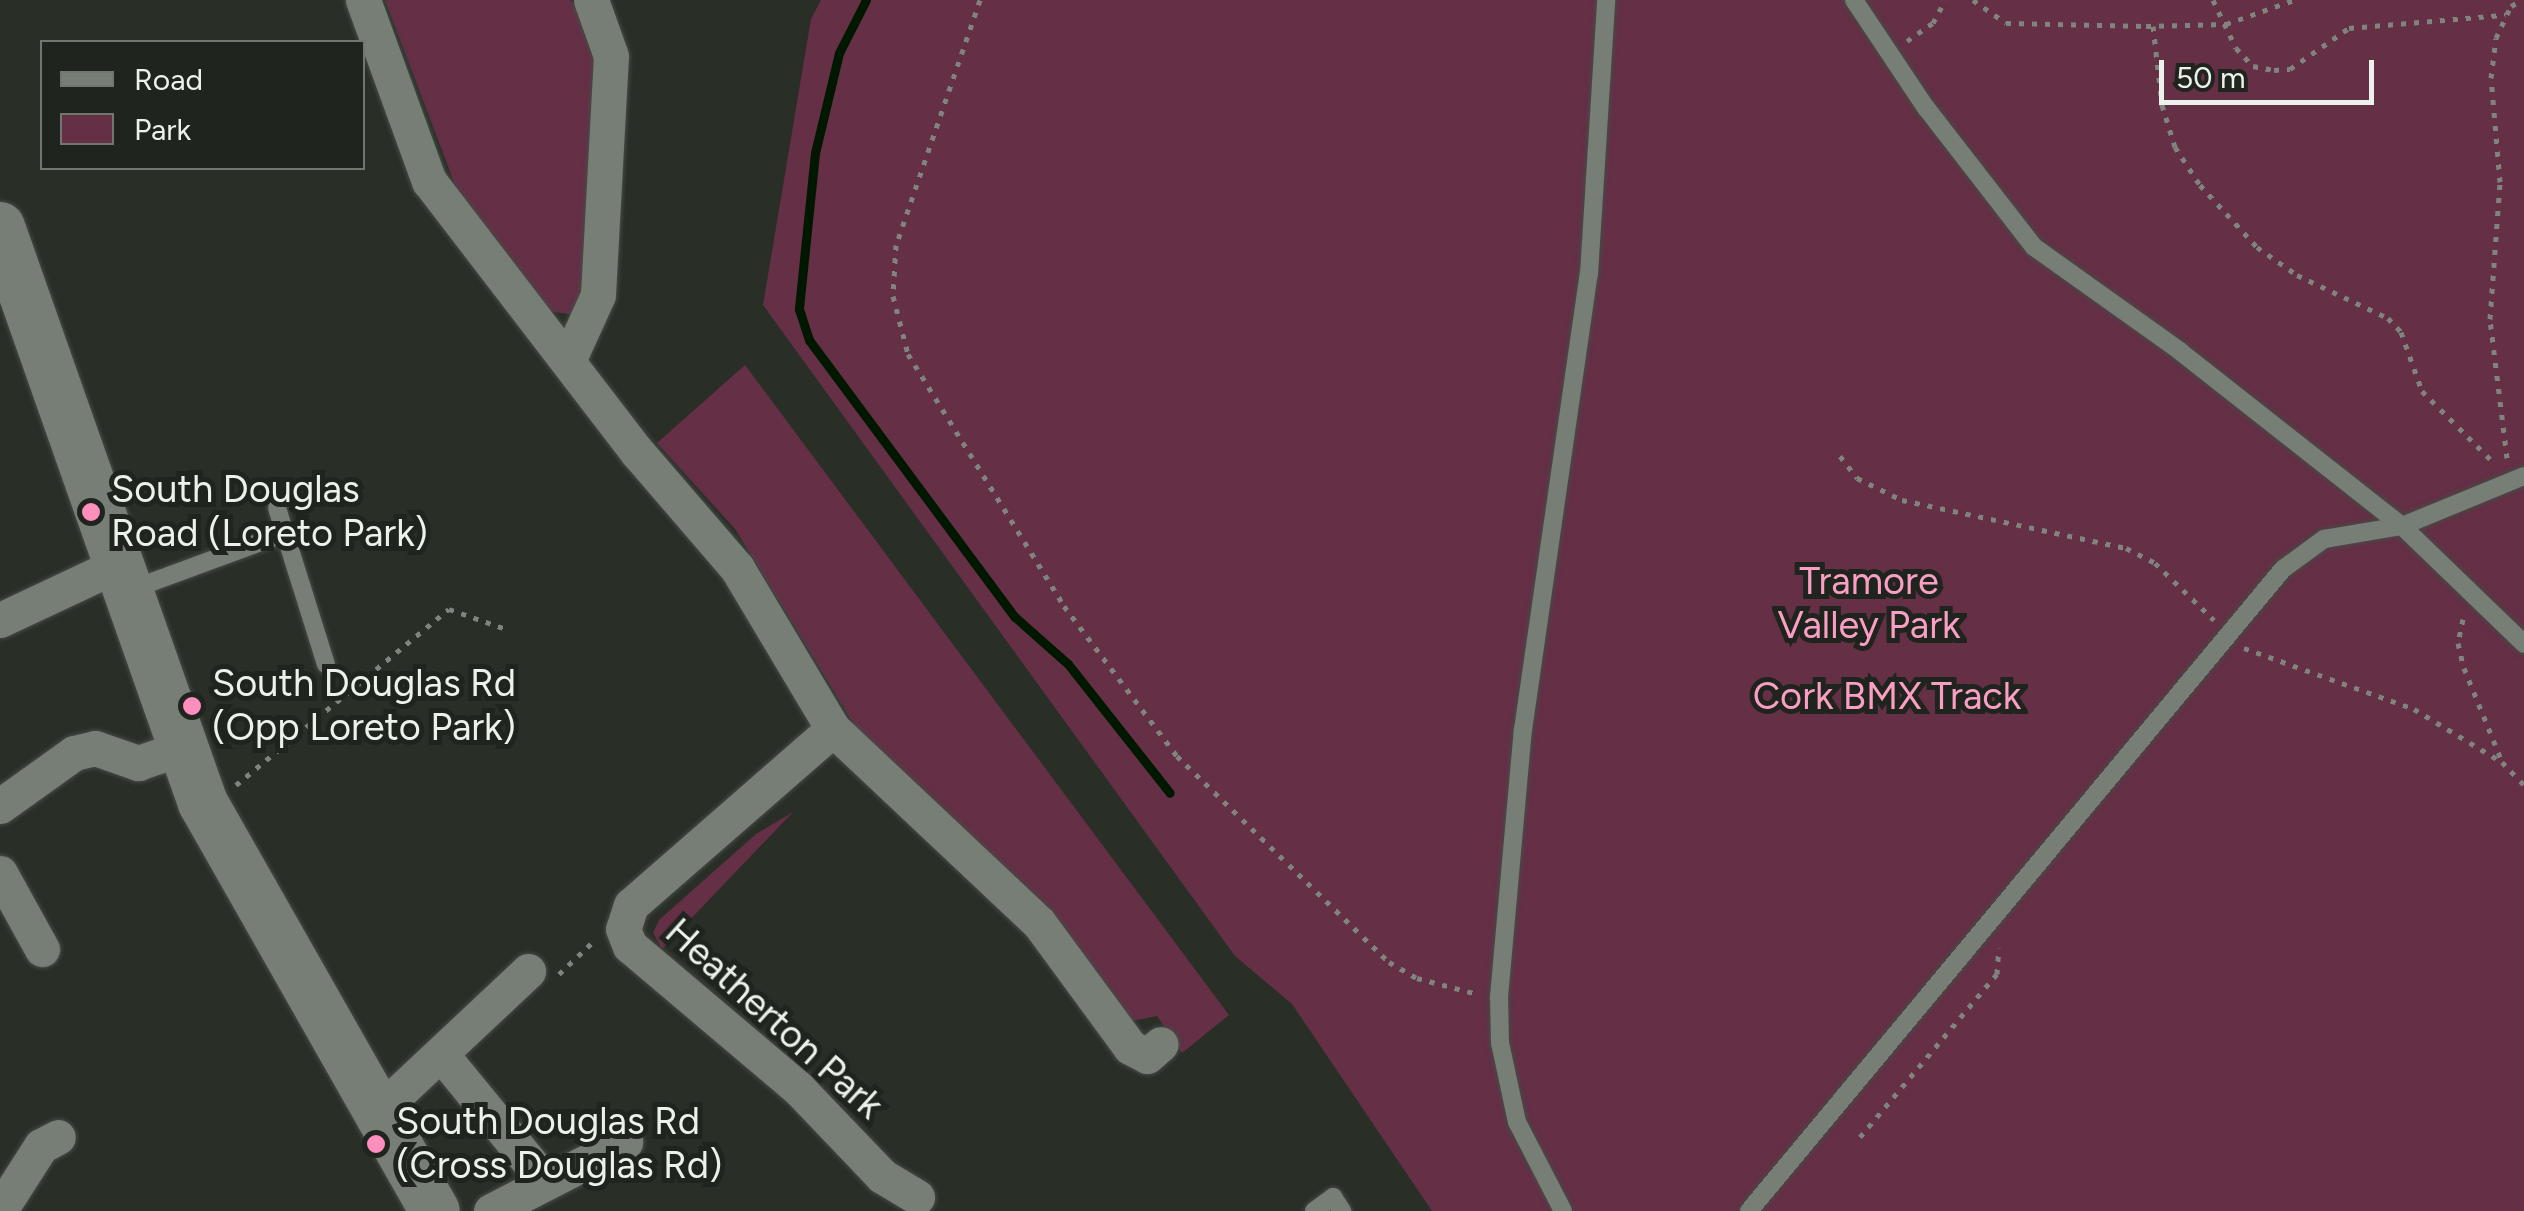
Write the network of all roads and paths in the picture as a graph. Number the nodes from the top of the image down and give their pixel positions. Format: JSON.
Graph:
{"nodes":[{"id":1,"x":362,"y":0,"type":"edge"},
{"id":2,"x":592,"y":0,"type":"edge"},
{"id":3,"x":980,"y":0,"type":"edge"},
{"id":4,"x":1606,"y":0,"type":"edge"},
{"id":5,"x":1854,"y":0,"type":"edge"},
{"id":6,"x":1945,"y":0,"type":"edge"},
{"id":7,"x":1973,"y":0,"type":"edge"},
{"id":8,"x":2213,"y":0,"type":"edge"},
{"id":9,"x":2294,"y":0,"type":"edge"},
{"id":10,"x":2523,"y":0,"type":"edge"},
{"id":11,"x":2505,"y":16,"type":"junction"},
{"id":12,"x":1934,"y":24,"type":"dead end"},
{"id":13,"x":2226,"y":24,"type":"junction"},
{"id":14,"x":2153,"y":26,"type":"junction"},
{"id":15,"x":2,"y":238,"type":"edge"},
{"id":16,"x":568,"y":361,"type":"junction"},
{"id":17,"x":1840,"y":456,"type":"dead end"},
{"id":18,"x":2517,"y":478,"type":"edge"},
{"id":19,"x":277,"y":508,"type":"dead end"},
{"id":20,"x":2402,"y":526,"type":"junction"},
{"id":21,"x":285,"y":534,"type":"junction"},
{"id":22,"x":123,"y":578,"type":"junction"},
{"id":23,"x":2468,"y":611,"type":"dead end"},
{"id":24,"x":0,"y":620,"type":"edge"},
{"id":25,"x":2216,"y":624,"type":"dead end"},
{"id":26,"x":509,"y":630,"type":"dead end"},
{"id":27,"x":2238,"y":644,"type":"dead end"},
{"id":28,"x":2524,"y":644,"type":"edge"},
{"id":29,"x":326,"y":664,"type":"dead end"},
{"id":30,"x":833,"y":730,"type":"junction"},
{"id":31,"x":182,"y":748,"type":"junction"},
{"id":32,"x":2502,"y":762,"type":"junction"},
{"id":33,"x":2524,"y":785,"type":"edge"},
{"id":34,"x":203,"y":804,"type":"junction"},
{"id":35,"x":0,"y":806,"type":"edge"},
{"id":36,"x":2,"y":880,"type":"edge"},
{"id":37,"x":600,"y":936,"type":"dead end"},
{"id":38,"x":1999,"y":940,"type":"dead end"},
{"id":39,"x":42,"y":949,"type":"dead end"},
{"id":40,"x":542,"y":975,"type":"joint"},
{"id":41,"x":1499,"y":998,"type":"junction"},
{"id":42,"x":1161,"y":1044,"type":"dead end"},
{"id":43,"x":442,"y":1054,"type":"junction"},
{"id":44,"x":378,"y":1112,"type":"junction"},
{"id":45,"x":1860,"y":1137,"type":"dead end"},
{"id":46,"x":625,"y":1142,"type":"dead end"},
{"id":47,"x":0,"y":1178,"type":"edge"},
{"id":48,"x":544,"y":1180,"type":"junction"},
{"id":49,"x":917,"y":1197,"type":"dead end"},
{"id":50,"x":0,"y":1210,"type":"edge"},
{"id":51,"x":435,"y":1211,"type":"edge"},
{"id":52,"x":491,"y":1211,"type":"edge"},
{"id":53,"x":1314,"y":1211,"type":"edge"},
{"id":54,"x":1342,"y":1211,"type":"edge"},
{"id":55,"x":1563,"y":1211,"type":"edge"},
{"id":56,"x":1748,"y":1211,"type":"edge"}],
"edges":[{"from":1,"to":16,"type":"street"},
{"from":2,"to":16,"type":"street"},
{"from":3,"to":41,"type":"path"},
{"from":4,"to":41,"type":"lane"},
{"from":5,"to":20,"type":"lane"},
{"from":6,"to":12,"type":"path"},
{"from":7,"to":14,"type":"path"},
{"from":8,"to":13,"type":"path"},
{"from":9,"to":13,"type":"path"},
{"from":10,"to":11,"type":"path"},
{"from":11,"to":13,"type":"path"},
{"from":11,"to":18,"type":"path"},
{"from":13,"to":14,"type":"path"},
{"from":14,"to":18,"type":"path"},
{"from":15,"to":22,"type":"main road"},
{"from":16,"to":30,"type":"street"},
{"from":17,"to":25,"type":"path"},
{"from":18,"to":20,"type":"lane"},
{"from":19,"to":21,"type":"lane"},
{"from":20,"to":28,"type":"lane"},
{"from":20,"to":56,"type":"lane"},
{"from":21,"to":22,"type":"lane"},
{"from":21,"to":29,"type":"lane"},
{"from":22,"to":24,"type":"street"},
{"from":22,"to":31,"type":"main road"},
{"from":23,"to":32,"type":"path"},
{"from":26,"to":34,"type":"path"},
{"from":27,"to":32,"type":"path"},
{"from":30,"to":42,"type":"street"},
{"from":30,"to":49,"type":"street","name":"Heatherton Park"},
{"from":31,"to":34,"type":"main road"},
{"from":31,"to":35,"type":"street"},
{"from":32,"to":33,"type":"path"},
{"from":34,"to":44,"type":"main road"},
{"from":36,"to":39,"type":"street"},
{"from":37,"to":40,"type":"path"},
{"from":38,"to":45,"type":"path"},
{"from":40,"to":43,"type":"street"},
{"from":41,"to":55,"type":"lane"},
{"from":43,"to":44,"type":"street"},
{"from":43,"to":48,"type":"street"},
{"from":44,"to":51,"type":"main road"},
{"from":46,"to":48,"type":"street"},
{"from":47,"to":50,"type":"street"},
{"from":48,"to":52,"type":"street"},
{"from":53,"to":54,"type":"lane"}]}
